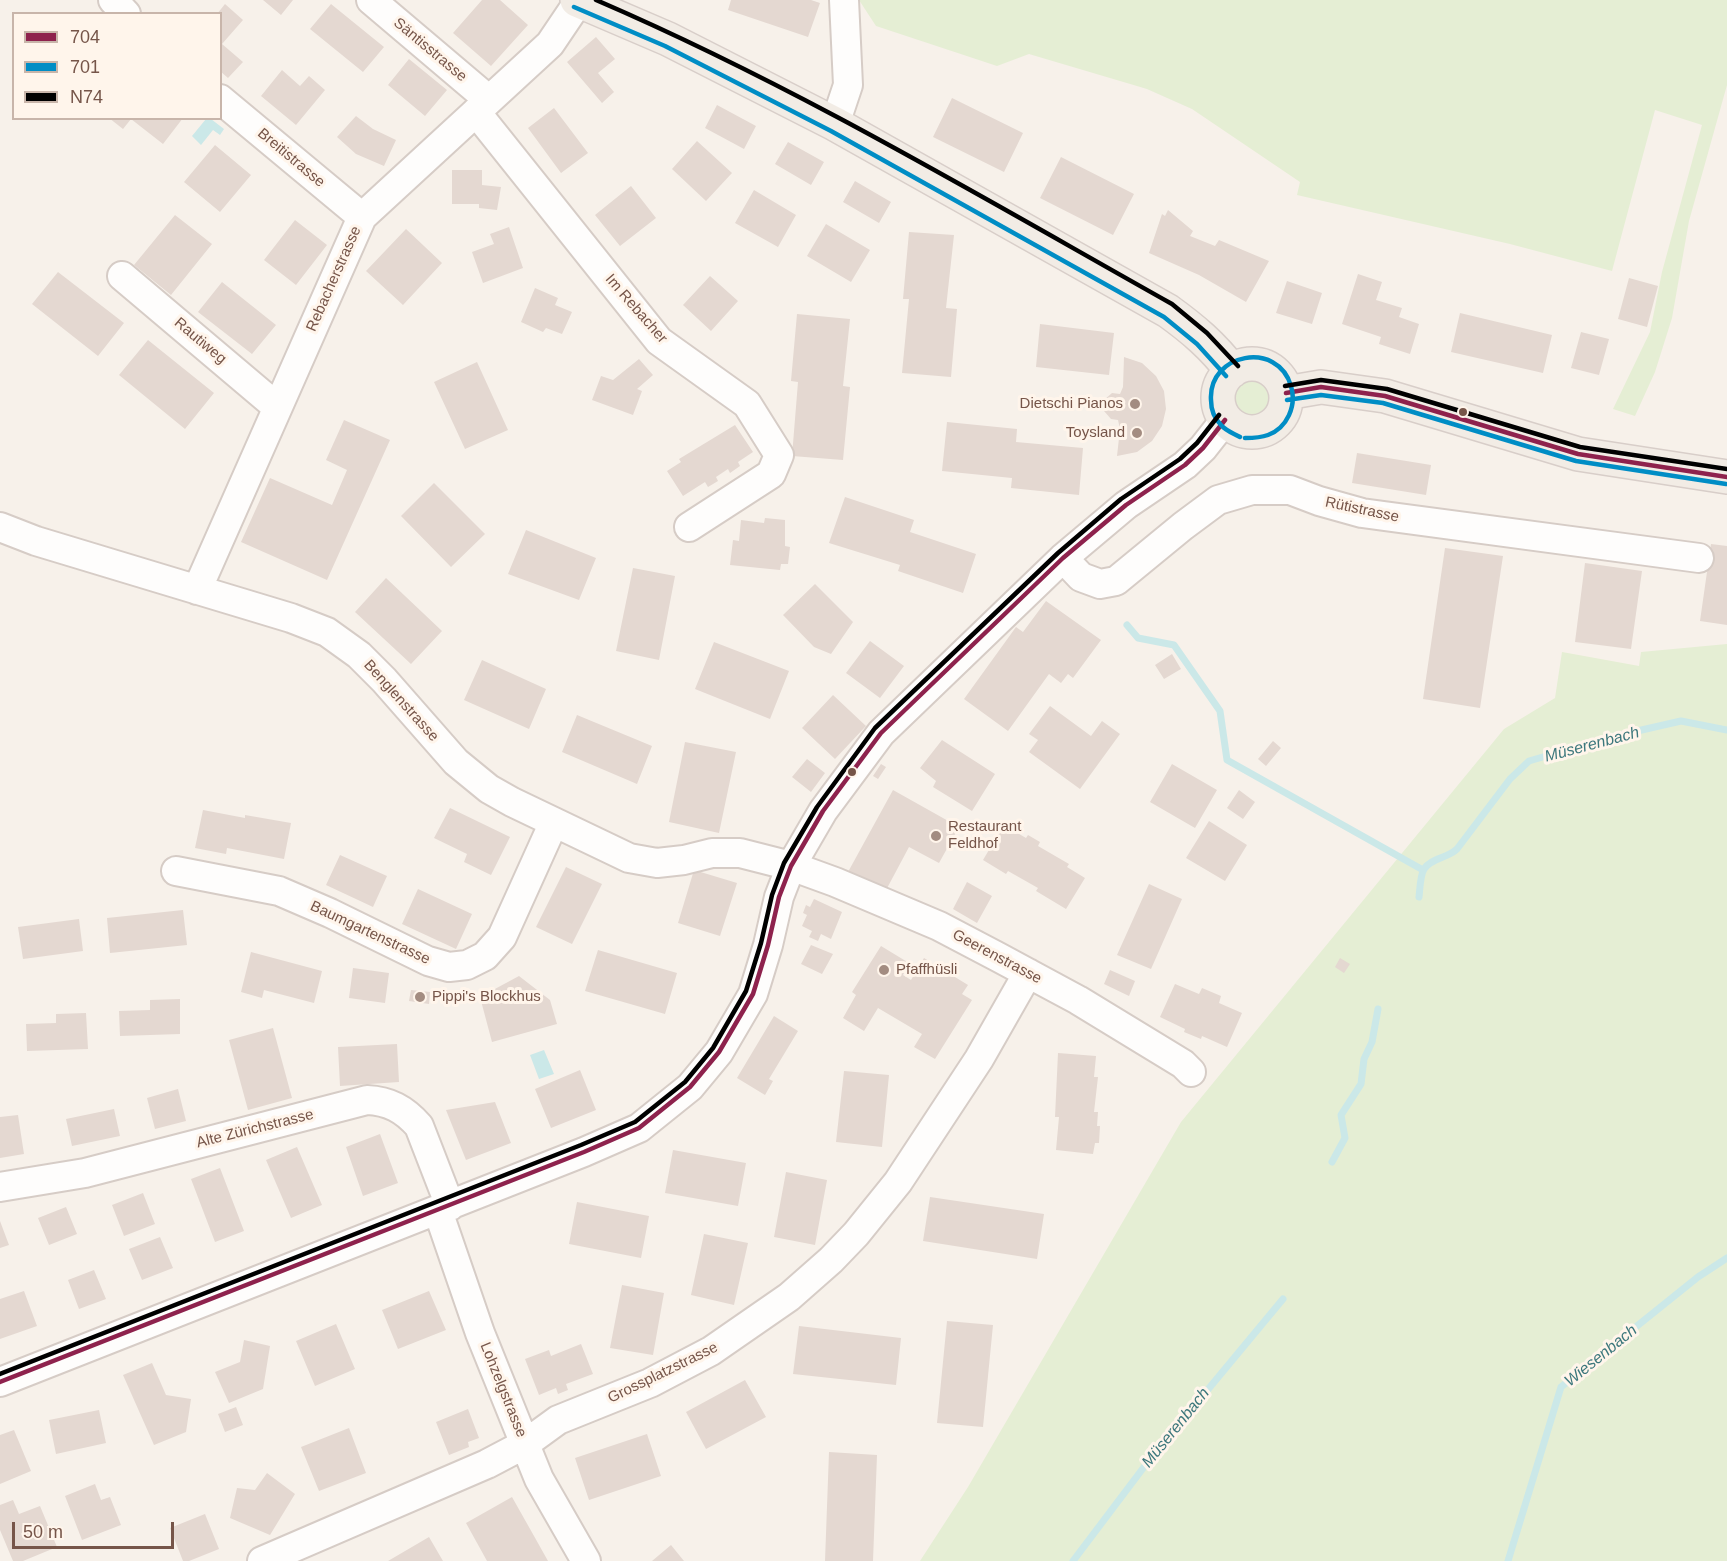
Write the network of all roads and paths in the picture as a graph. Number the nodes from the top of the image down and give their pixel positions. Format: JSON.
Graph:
{"nodes":[{"id":1,"x":113,"y":0,"type":"edge"},
{"id":2,"x":371,"y":0,"type":"edge"},
{"id":3,"x":578,"y":0,"type":"edge"},
{"id":4,"x":844,"y":0,"type":"edge"},
{"id":5,"x":124,"y":12,"type":"edge"},
{"id":6,"x":222,"y":101,"type":"edge"},
{"id":7,"x":482,"y":106,"type":"junction"},
{"id":8,"x":835,"y":124,"type":"junction"},
{"id":9,"x":362,"y":217,"type":"junction"},
{"id":10,"x":122,"y":276,"type":"dead end"},
{"id":11,"x":1232,"y":370,"type":"junction"},
{"id":12,"x":1286,"y":393,"type":"junction"},
{"id":13,"x":277,"y":407,"type":"junction"},
{"id":14,"x":1225,"y":420,"type":"junction"},
{"id":15,"x":1727,"y":477,"type":"edge"},
{"id":16,"x":0,"y":527,"type":"edge"},
{"id":17,"x":689,"y":527,"type":"dead end"},
{"id":18,"x":1063,"y":558,"type":"junction"},
{"id":19,"x":1699,"y":558,"type":"dead end"},
{"id":20,"x":197,"y":590,"type":"junction"},
{"id":21,"x":554,"y":822,"type":"junction"},
{"id":22,"x":791,"y":866,"type":"junction"},
{"id":23,"x":176,"y":871,"type":"dead end"},
{"id":24,"x":1028,"y":973,"type":"junction"},
{"id":25,"x":1191,"y":1072,"type":"dead end"},
{"id":26,"x":0,"y":1187,"type":"edge"},
{"id":27,"x":444,"y":1208,"type":"junction"},
{"id":28,"x":0,"y":1382,"type":"edge"},
{"id":29,"x":525,"y":1444,"type":"junction"},
{"id":30,"x":262,"y":1561,"type":"edge"},
{"id":31,"x":586,"y":1561,"type":"edge"}],
"edges":[{"from":1,"to":5,"type":"street"},
{"from":2,"to":7,"type":"street","name":"Säntisstrasse"},
{"from":3,"to":7,"type":"street","name":"Rebacherstrasse"},
{"from":3,"to":8,"type":"main road"},
{"from":4,"to":8,"type":"street"},
{"from":6,"to":9,"type":"street","name":"Breitistrasse"},
{"from":7,"to":9,"type":"street","name":"Rebacherstrasse"},
{"from":7,"to":17,"type":"street","name":"Im Rebacher"},
{"from":8,"to":11,"type":"main road"},
{"from":9,"to":13,"type":"street","name":"Rebacherstrasse"},
{"from":10,"to":13,"type":"street","name":"Rautiweg"},
{"from":11,"to":12,"type":"main road"},
{"from":11,"to":14,"type":"main road"},
{"from":12,"to":14,"type":"main road"},
{"from":12,"to":15,"type":"main road"},
{"from":13,"to":20,"type":"street","name":"Rebacherstrasse"},
{"from":14,"to":18,"type":"street"},
{"from":16,"to":20,"type":"street","name":"Benglenstrasse"},
{"from":18,"to":19,"type":"street","name":"Rütistrasse"},
{"from":18,"to":22,"type":"street"},
{"from":20,"to":21,"type":"street","name":"Benglenstrasse"},
{"from":21,"to":22,"type":"street","name":"Benglenstrasse"},
{"from":21,"to":23,"type":"street","name":"Baumgartenstrasse"},
{"from":22,"to":24,"type":"street","name":"Geerenstrasse"},
{"from":22,"to":27,"type":"street"},
{"from":24,"to":25,"type":"street","name":"Geerenstrasse"},
{"from":24,"to":29,"type":"street","name":"Grossplatzstrasse"},
{"from":26,"to":27,"type":"street","name":"Alte Zürichstrasse"},
{"from":27,"to":28,"type":"street"},
{"from":27,"to":29,"type":"street","name":"Lohzelgstrasse"},
{"from":29,"to":30,"type":"street","name":"Grossplatzstrasse"},
{"from":29,"to":31,"type":"street","name":"Lohzelgstrasse"}]}
